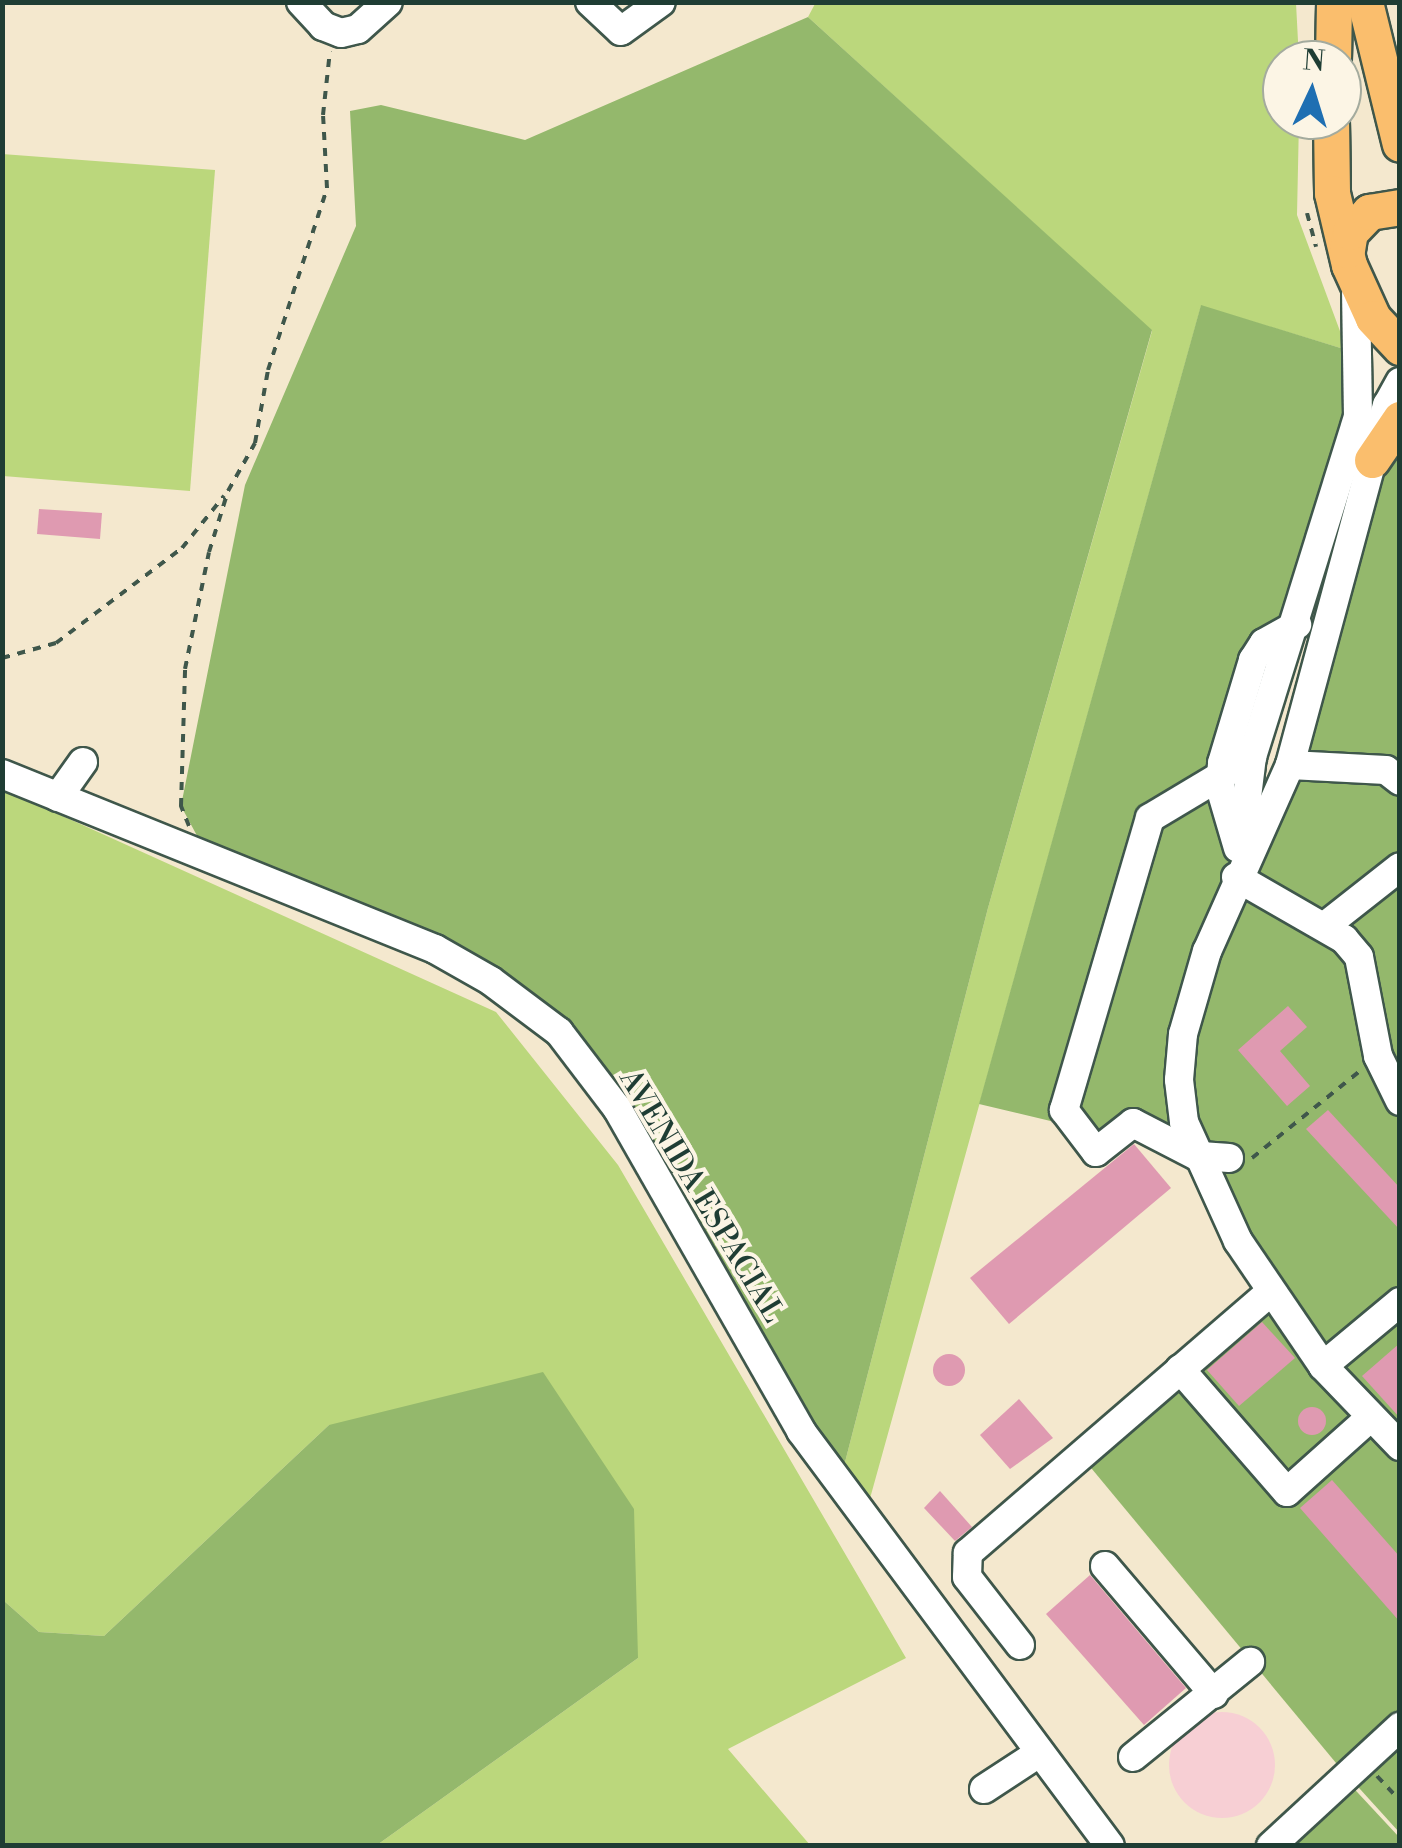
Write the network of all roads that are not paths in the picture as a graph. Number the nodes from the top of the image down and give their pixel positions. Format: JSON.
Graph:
{"nodes":[{"id":1,"x":301,"y":2,"type":"edge"},
{"id":2,"x":388,"y":2,"type":"edge"},
{"id":3,"x":590,"y":2,"type":"edge"},
{"id":4,"x":661,"y":2,"type":"edge"},
{"id":5,"x":1334,"y":2,"type":"edge"},
{"id":6,"x":1365,"y":2,"type":"edge"},
{"id":7,"x":1333,"y":40,"type":"edge"},
{"id":8,"x":1331,"y":140,"type":"edge"},
{"id":9,"x":1400,"y":144,"type":"edge"},
{"id":10,"x":1400,"y":207,"type":"edge"},
{"id":11,"x":1348,"y":250,"type":"junction"},
{"id":12,"x":1356,"y":287,"type":"junction"},
{"id":13,"x":1386,"y":326,"type":"edge"},
{"id":14,"x":1400,"y":348,"type":"edge"},
{"id":15,"x":1400,"y":382,"type":"edge"},
{"id":16,"x":1400,"y":419,"type":"edge"},
{"id":17,"x":1372,"y":460,"type":"junction"},
{"id":18,"x":1333,"y":605,"type":"junction"},
{"id":19,"x":1300,"y":612,"type":"junction"},
{"id":20,"x":1282,"y":675,"type":"junction"},
{"id":21,"x":1311,"y":684,"type":"junction"},
{"id":22,"x":1252,"y":757,"type":"junction"},
{"id":23,"x":82,"y":762,"type":"dead end"},
{"id":24,"x":1290,"y":765,"type":"junction"},
{"id":25,"x":2,"y":774,"type":"edge"},
{"id":26,"x":1221,"y":776,"type":"junction"},
{"id":27,"x":1400,"y":781,"type":"edge"},
{"id":28,"x":58,"y":797,"type":"junction"},
{"id":29,"x":1238,"y":864,"type":"junction"},
{"id":30,"x":1400,"y":867,"type":"edge"},
{"id":31,"x":1325,"y":926,"type":"junction"},
{"id":32,"x":1389,"y":1047,"type":"edge"},
{"id":33,"x":1400,"y":1101,"type":"edge"},
{"id":34,"x":1198,"y":1156,"type":"junction"},
{"id":35,"x":1230,"y":1158,"type":"dead end"},
{"id":36,"x":1270,"y":1292,"type":"junction"},
{"id":37,"x":1400,"y":1302,"type":"edge"},
{"id":38,"x":1323,"y":1366,"type":"junction"},
{"id":39,"x":1180,"y":1369,"type":"junction"},
{"id":40,"x":1371,"y":1417,"type":"junction"},
{"id":41,"x":1400,"y":1446,"type":"edge"},
{"id":42,"x":1105,"y":1566,"type":"dead end"},
{"id":43,"x":1020,"y":1645,"type":"dead end"},
{"id":44,"x":1250,"y":1662,"type":"dead end"},
{"id":45,"x":1214,"y":1694,"type":"junction"},
{"id":46,"x":1400,"y":1728,"type":"edge"},
{"id":47,"x":1040,"y":1753,"type":"junction"},
{"id":48,"x":1134,"y":1757,"type":"dead end"},
{"id":49,"x":984,"y":1789,"type":"dead end"},
{"id":50,"x":1101,"y":1840,"type":"edge"},
{"id":51,"x":1271,"y":1846,"type":"edge"}],
"edges":[{"from":1,"to":2,"type":"lane"},
{"from":3,"to":4,"type":"lane"},
{"from":5,"to":7,"type":"main road"},
{"from":6,"to":9,"type":"main road"},
{"from":8,"to":11,"type":"main road"},
{"from":10,"to":11,"type":"main road"},
{"from":11,"to":12,"type":"main road"},
{"from":12,"to":13,"type":"main road"},
{"from":12,"to":19,"type":"lane"},
{"from":13,"to":14,"type":"main road"},
{"from":15,"to":17,"type":"lane"},
{"from":16,"to":17,"type":"main road"},
{"from":17,"to":18,"type":"lane"},
{"from":18,"to":19,"type":"lane"},
{"from":18,"to":21,"type":"lane"},
{"from":19,"to":20,"type":"lane"},
{"from":19,"to":26,"type":"lane"},
{"from":20,"to":21,"type":"lane"},
{"from":20,"to":22,"type":"lane"},
{"from":21,"to":24,"type":"lane"},
{"from":22,"to":26,"type":"lane"},
{"from":22,"to":29,"type":"lane"},
{"from":23,"to":28,"type":"lane"},
{"from":24,"to":27,"type":"lane"},
{"from":24,"to":29,"type":"lane"},
{"from":25,"to":28,"type":"lane","name":"AVENIDA ESPACIAL"},
{"from":26,"to":29,"type":"lane"},
{"from":26,"to":34,"type":"lane"},
{"from":28,"to":47,"type":"lane","name":"AVENIDA ESPACIAL"},
{"from":29,"to":31,"type":"lane"},
{"from":29,"to":34,"type":"lane"},
{"from":30,"to":31,"type":"lane"},
{"from":31,"to":32,"type":"lane"},
{"from":32,"to":33,"type":"lane"},
{"from":34,"to":35,"type":"lane"},
{"from":34,"to":36,"type":"lane"},
{"from":36,"to":38,"type":"lane"},
{"from":36,"to":39,"type":"lane"},
{"from":37,"to":38,"type":"lane"},
{"from":38,"to":40,"type":"lane"},
{"from":39,"to":40,"type":"lane"},
{"from":39,"to":43,"type":"lane"},
{"from":40,"to":41,"type":"lane"},
{"from":42,"to":45,"type":"lane"},
{"from":44,"to":45,"type":"lane"},
{"from":45,"to":48,"type":"lane"},
{"from":46,"to":51,"type":"lane"},
{"from":47,"to":49,"type":"lane"},
{"from":47,"to":50,"type":"lane","name":"AVENIDA ESPACIAL"}]}
